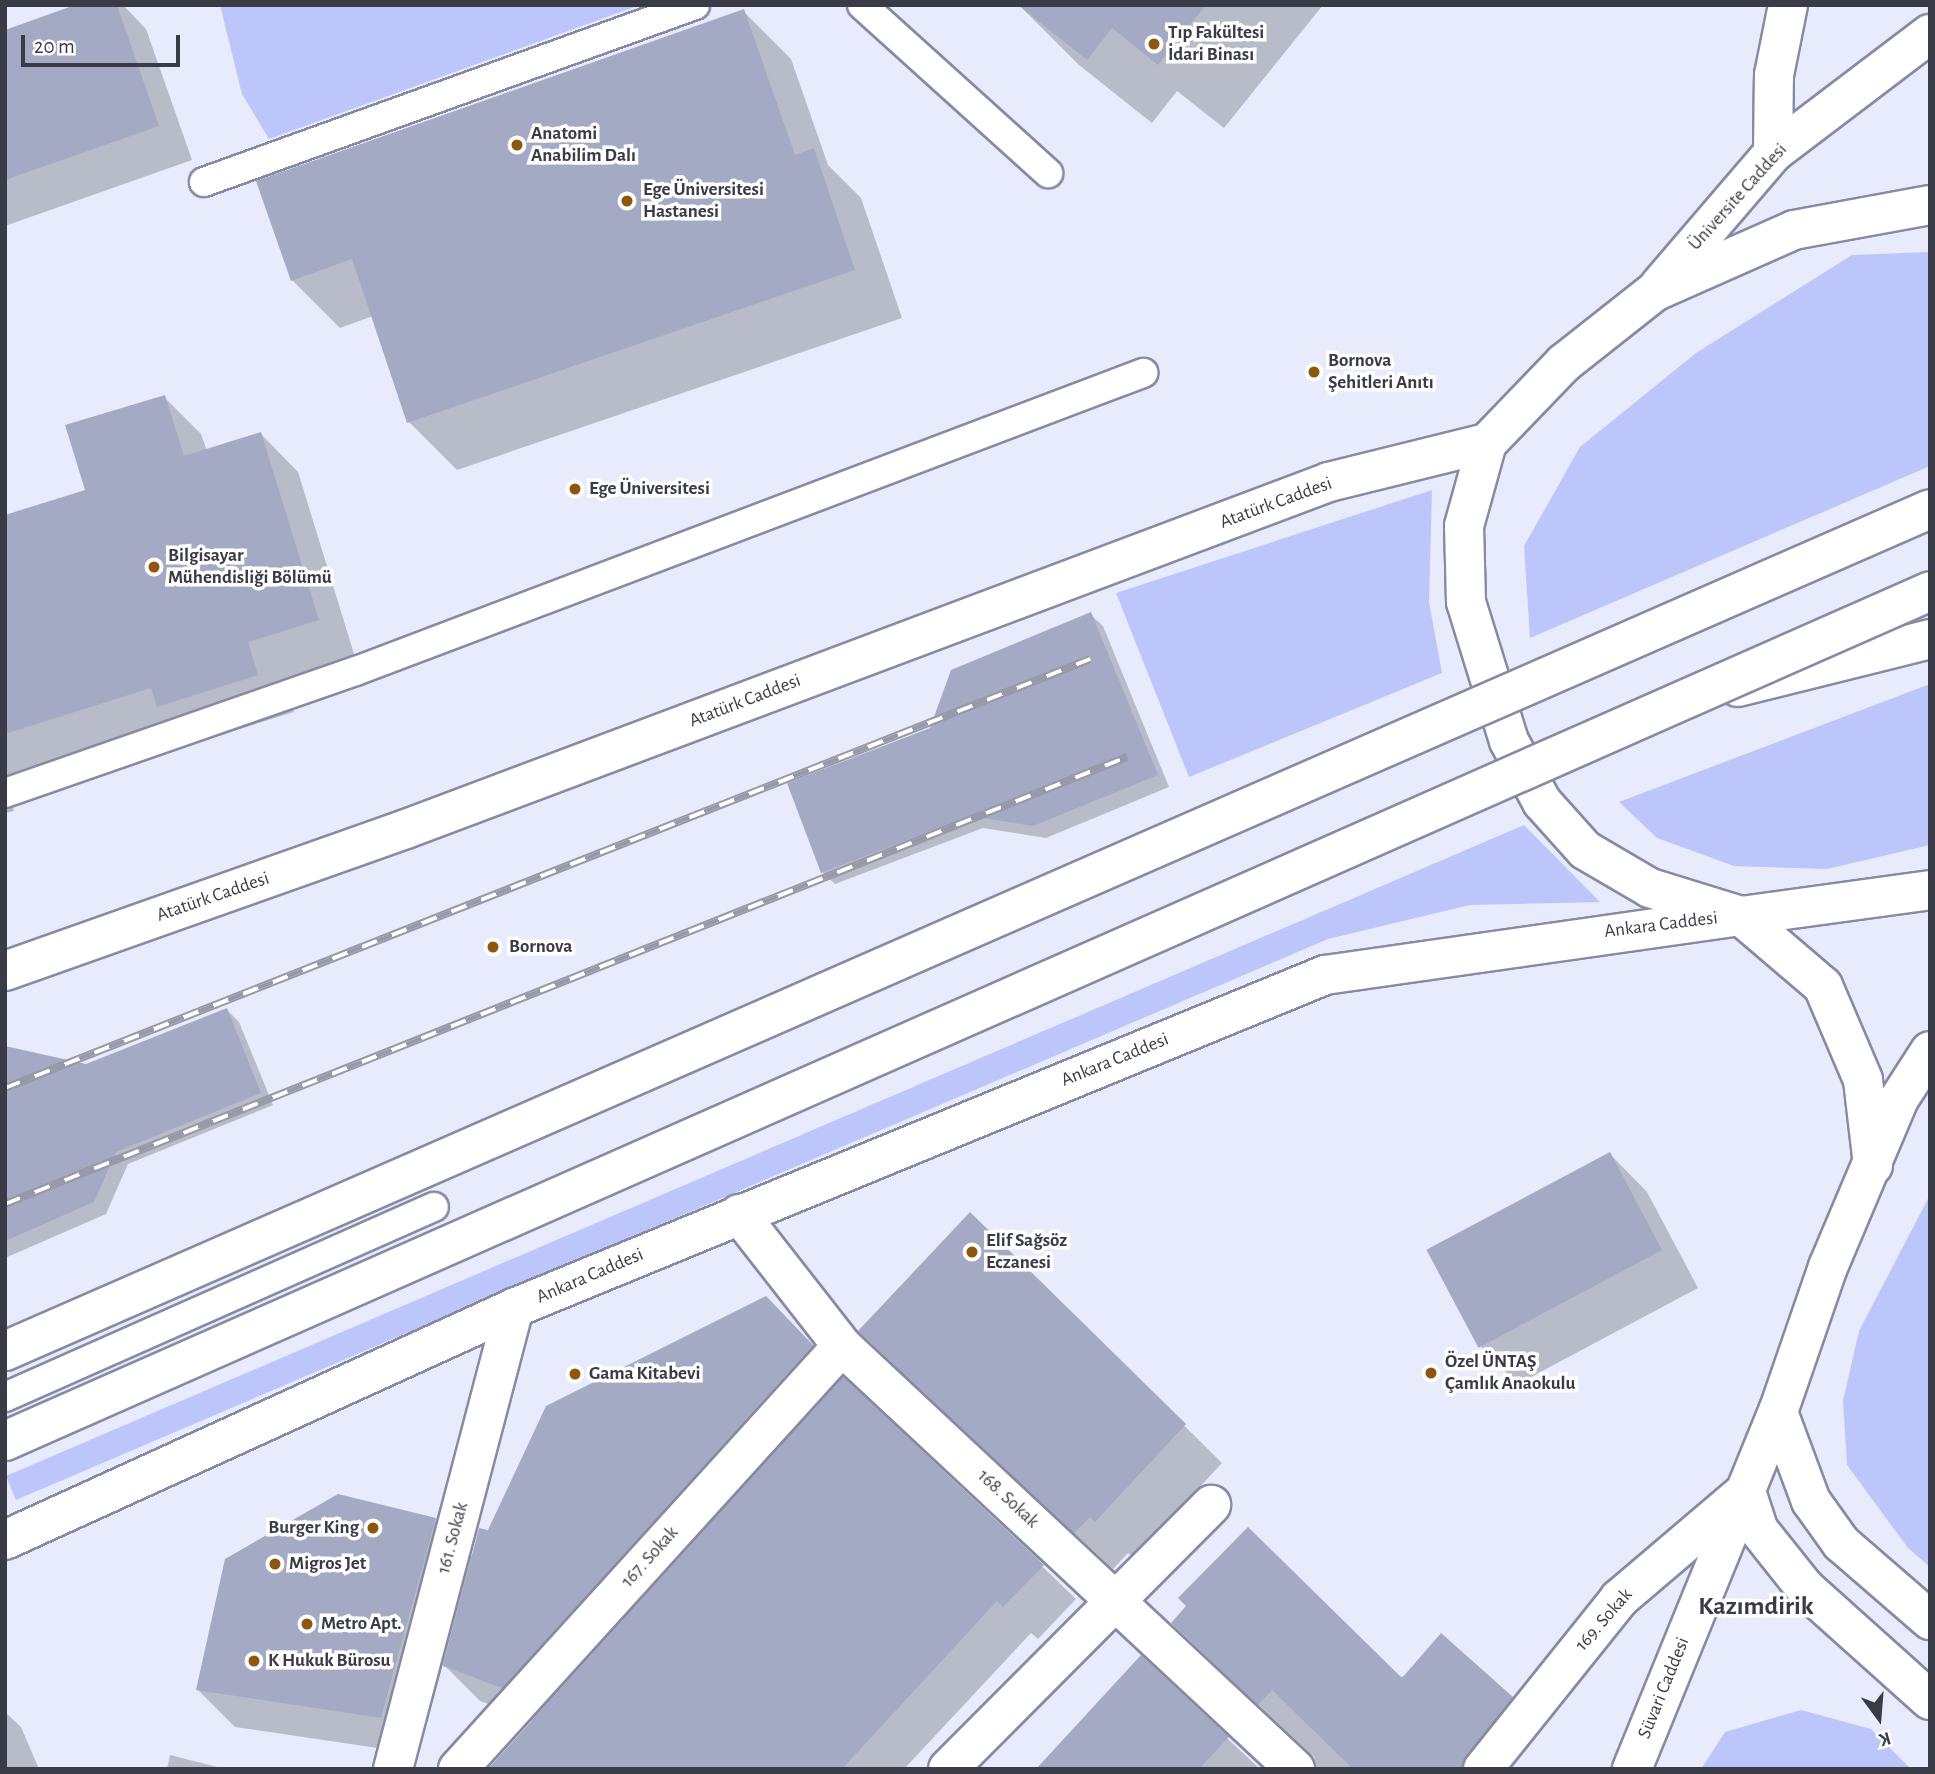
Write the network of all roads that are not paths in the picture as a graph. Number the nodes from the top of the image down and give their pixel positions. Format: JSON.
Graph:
{"nodes":[{"id":1,"x":695,"y":5,"type":"edge"},
{"id":2,"x":862,"y":5,"type":"edge"},
{"id":3,"x":1788,"y":5,"type":"edge"},
{"id":4,"x":1930,"y":34,"type":"edge"},
{"id":5,"x":1773,"y":153,"type":"junction"},
{"id":6,"x":1048,"y":173,"type":"dead end"},
{"id":7,"x":204,"y":181,"type":"dead end"},
{"id":8,"x":1930,"y":205,"type":"edge"},
{"id":9,"x":1654,"y":292,"type":"junction"},
{"id":10,"x":1143,"y":373,"type":"dead end"},
{"id":11,"x":1487,"y":443,"type":"junction"},
{"id":12,"x":1930,"y":509,"type":"edge"},
{"id":13,"x":1930,"y":591,"type":"edge"},
{"id":14,"x":1930,"y":639,"type":"edge"},
{"id":15,"x":1658,"y":707,"type":"junction"},
{"id":16,"x":5,"y":793,"type":"edge"},
{"id":17,"x":1930,"y":890,"type":"edge"},
{"id":18,"x":1741,"y":915,"type":"junction"},
{"id":19,"x":5,"y":971,"type":"edge"},
{"id":20,"x":1930,"y":1051,"type":"edge"},
{"id":21,"x":1873,"y":1165,"type":"junction"},
{"id":22,"x":434,"y":1207,"type":"dead end"},
{"id":23,"x":739,"y":1214,"type":"junction"},
{"id":24,"x":514,"y":1308,"type":"junction"},
{"id":25,"x":842,"y":1346,"type":"junction"},
{"id":26,"x":5,"y":1351,"type":"edge"},
{"id":27,"x":5,"y":1396,"type":"edge"},
{"id":28,"x":1778,"y":1412,"type":"junction"},
{"id":29,"x":5,"y":1441,"type":"edge"},
{"id":30,"x":1746,"y":1491,"type":"junction"},
{"id":31,"x":1211,"y":1505,"type":"dead end"},
{"id":32,"x":5,"y":1539,"type":"edge"},
{"id":33,"x":1117,"y":1601,"type":"junction"},
{"id":34,"x":1930,"y":1620,"type":"edge"},
{"id":35,"x":1930,"y":1700,"type":"edge"},
{"id":36,"x":393,"y":1769,"type":"edge"},
{"id":37,"x":458,"y":1769,"type":"edge"},
{"id":38,"x":947,"y":1769,"type":"edge"},
{"id":39,"x":1295,"y":1769,"type":"edge"},
{"id":40,"x":1483,"y":1769,"type":"edge"},
{"id":41,"x":1632,"y":1769,"type":"edge"}],
"edges":[{"from":1,"to":7,"type":"lane"},
{"from":2,"to":6,"type":"lane"},
{"from":3,"to":5,"type":"main road"},
{"from":4,"to":5,"type":"main road","name":"Üniversite Caddesi"},
{"from":5,"to":9,"type":"main road","name":"Üniversite Caddesi"},
{"from":8,"to":9,"type":"main road"},
{"from":9,"to":11,"type":"main road"},
{"from":10,"to":16,"type":"lane"},
{"from":11,"to":18,"type":"main road"},
{"from":11,"to":19,"type":"main road","name":"Atatürk Caddesi"},
{"from":12,"to":26,"type":"main road","bridge":true},
{"from":13,"to":15,"type":"main road","bridge":true},
{"from":14,"to":15,"type":"main road","bridge":true},
{"from":15,"to":29,"type":"main road","bridge":true},
{"from":17,"to":18,"type":"main road"},
{"from":18,"to":21,"type":"main road","name":"Ankara Caddesi"},
{"from":18,"to":23,"type":"main road","name":"Ankara Caddesi"},
{"from":20,"to":21,"type":"main road"},
{"from":21,"to":28,"type":"main road"},
{"from":22,"to":27,"type":"lane"},
{"from":23,"to":24,"type":"main road","name":"Ankara Caddesi"},
{"from":23,"to":25,"type":"main road","name":"168. Sokak"},
{"from":24,"to":32,"type":"main road","name":"Ankara Caddesi"},
{"from":24,"to":36,"type":"main road","name":"161. Sokak"},
{"from":25,"to":33,"type":"main road","name":"168. Sokak"},
{"from":25,"to":37,"type":"main road","name":"167. Sokak"},
{"from":28,"to":30,"type":"main road","name":"Süvari Caddesi"},
{"from":28,"to":34,"type":"main road"},
{"from":30,"to":35,"type":"main road"},
{"from":30,"to":40,"type":"main road","name":"169. Sokak"},
{"from":30,"to":41,"type":"main road","name":"Süvari Caddesi"},
{"from":31,"to":33,"type":"main road"},
{"from":33,"to":38,"type":"main road"},
{"from":33,"to":39,"type":"main road","name":"168. Sokak"}]}
